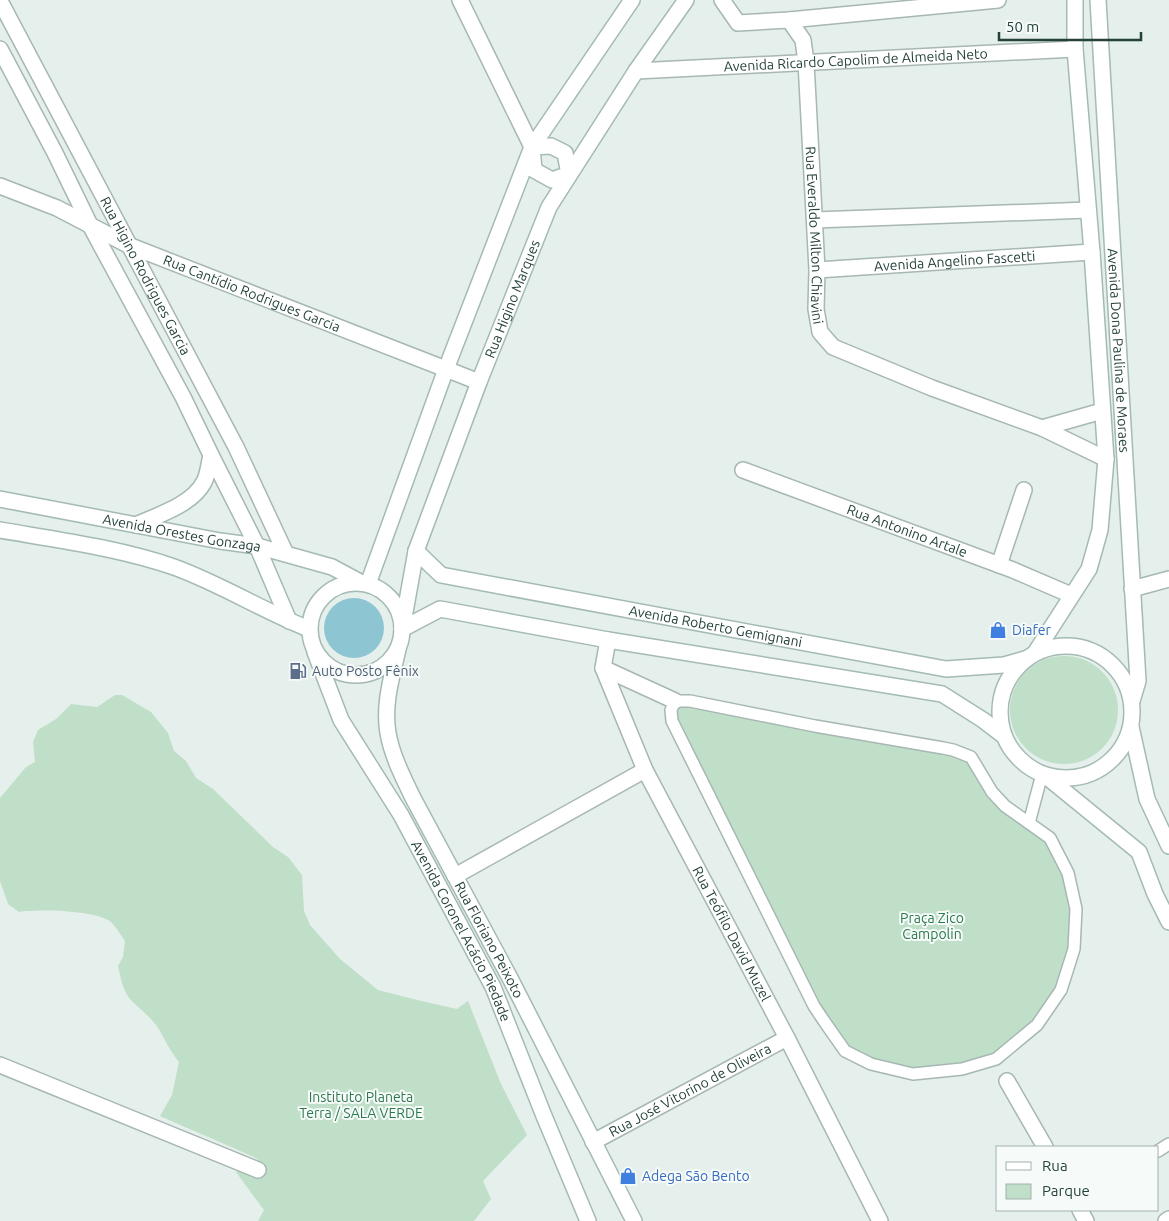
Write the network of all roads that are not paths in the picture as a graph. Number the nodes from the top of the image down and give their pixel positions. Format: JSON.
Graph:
{"nodes":[{"id":1,"x":460,"y":0,"type":"edge"},
{"id":2,"x":632,"y":0,"type":"edge"},
{"id":3,"x":686,"y":0,"type":"edge"},
{"id":4,"x":722,"y":0,"type":"edge"},
{"id":5,"x":998,"y":0,"type":"edge"},
{"id":6,"x":1074,"y":0,"type":"edge"},
{"id":7,"x":1098,"y":0,"type":"edge"},
{"id":8,"x":0,"y":1,"type":"edge"},
{"id":9,"x":789,"y":20,"type":"junction"},
{"id":10,"x":0,"y":49,"type":"edge"},
{"id":11,"x":1075,"y":49,"type":"junction"},
{"id":12,"x":806,"y":62,"type":"junction"},
{"id":13,"x":636,"y":70,"type":"junction"},
{"id":14,"x":532,"y":146,"type":"junction"},
{"id":15,"x":569,"y":174,"type":"junction"},
{"id":16,"x":0,"y":186,"type":"edge"},
{"id":17,"x":1088,"y":210,"type":"junction"},
{"id":18,"x":815,"y":220,"type":"junction"},
{"id":19,"x":91,"y":227,"type":"junction"},
{"id":20,"x":128,"y":245,"type":"junction"},
{"id":21,"x":1092,"y":252,"type":"junction"},
{"id":22,"x":817,"y":270,"type":"junction"},
{"id":23,"x":446,"y":369,"type":"junction"},
{"id":24,"x":478,"y":382,"type":"junction"},
{"id":25,"x":1102,"y":410,"type":"junction"},
{"id":26,"x":1042,"y":428,"type":"junction"},
{"id":27,"x":210,"y":455,"type":"junction"},
{"id":28,"x":1106,"y":459,"type":"junction"},
{"id":29,"x":742,"y":470,"type":"dead end"},
{"id":30,"x":1024,"y":490,"type":"dead end"},
{"id":31,"x":0,"y":499,"type":"edge"},
{"id":32,"x":136,"y":525,"type":"junction"},
{"id":33,"x":0,"y":530,"type":"edge"},
{"id":34,"x":257,"y":546,"type":"junction"},
{"id":35,"x":416,"y":551,"type":"junction"},
{"id":36,"x":286,"y":554,"type":"junction"},
{"id":37,"x":999,"y":565,"type":"junction"},
{"id":38,"x":1169,"y":579,"type":"edge"},
{"id":39,"x":364,"y":583,"type":"junction"},
{"id":40,"x":1132,"y":589,"type":"junction"},
{"id":41,"x":1071,"y":595,"type":"junction"},
{"id":42,"x":289,"y":621,"type":"junction"},
{"id":43,"x":309,"y":629,"type":"junction"},
{"id":44,"x":402,"y":629,"type":"junction"},
{"id":45,"x":608,"y":640,"type":"junction"},
{"id":46,"x":398,"y":649,"type":"junction"},
{"id":47,"x":315,"y":652,"type":"junction"},
{"id":48,"x":1030,"y":656,"type":"junction"},
{"id":49,"x":602,"y":668,"type":"junction"},
{"id":50,"x":674,"y":701,"type":"junction"},
{"id":51,"x":1132,"y":701,"type":"junction"},
{"id":52,"x":1131,"y":726,"type":"junction"},
{"id":53,"x":1004,"y":736,"type":"junction"},
{"id":54,"x":645,"y":770,"type":"junction"},
{"id":55,"x":1044,"y":775,"type":"junction"},
{"id":56,"x":1029,"y":823,"type":"junction"},
{"id":57,"x":1169,"y":846,"type":"edge"},
{"id":58,"x":455,"y":876,"type":"junction"},
{"id":59,"x":1169,"y":922,"type":"edge"},
{"id":60,"x":787,"y":1038,"type":"junction"},
{"id":61,"x":0,"y":1065,"type":"edge"},
{"id":62,"x":1007,"y":1081,"type":"dead end"},
{"id":63,"x":593,"y":1142,"type":"junction"},
{"id":64,"x":1044,"y":1146,"type":"edge"},
{"id":65,"x":258,"y":1170,"type":"dead end"},
{"id":66,"x":588,"y":1221,"type":"edge"},
{"id":67,"x":634,"y":1221,"type":"edge"},
{"id":68,"x":880,"y":1221,"type":"edge"}],
"edges":[{"from":1,"to":14,"type":"main road"},
{"from":2,"to":14,"type":"main road"},
{"from":3,"to":13,"type":"main road","name":"Rua Higino Marques"},
{"from":4,"to":9,"type":"main road"},
{"from":5,"to":9,"type":"main road"},
{"from":6,"to":11,"type":"main road","name":"Avenida Dona Paulina de Moraes"},
{"from":7,"to":40,"type":"main road","name":"Avenida Dona Paulina de Moraes"},
{"from":8,"to":20,"type":"main road","name":"Rua Higino Rodrigues Garcia"},
{"from":9,"to":12,"type":"main road","name":"Rua Everaldo Milton Chiavini"},
{"from":10,"to":19,"type":"main road","name":"Rua Higino Rodrigues Garcia"},
{"from":11,"to":12,"type":"main road","name":"Avenida Ricardo Capolim de Almeida Neto"},
{"from":11,"to":17,"type":"main road","name":"Avenida Dona Paulina de Moraes"},
{"from":12,"to":13,"type":"main road","name":"Avenida Ricardo Capolim de Almeida Neto"},
{"from":12,"to":18,"type":"main road","name":"Rua Everaldo Milton Chiavini"},
{"from":13,"to":15,"type":"main road","name":"Rua Higino Marques"},
{"from":14,"to":15,"type":"main road"},
{"from":14,"to":15,"type":"main road"},
{"from":14,"to":23,"type":"main road"},
{"from":15,"to":24,"type":"main road","name":"Rua Higino Marques"},
{"from":16,"to":19,"type":"main road","name":"Rua Cantídio Rodrigues Garcia"},
{"from":17,"to":18,"type":"main road"},
{"from":17,"to":21,"type":"main road","name":"Avenida Dona Paulina de Moraes"},
{"from":18,"to":22,"type":"main road","name":"Rua Everaldo Milton Chiavini"},
{"from":19,"to":20,"type":"main road","name":"Rua Cantídio Rodrigues Garcia"},
{"from":19,"to":27,"type":"main road","name":"Rua Higino Rodrigues Garcia"},
{"from":20,"to":23,"type":"main road","name":"Rua Cantídio Rodrigues Garcia"},
{"from":20,"to":36,"type":"main road","name":"Rua Higino Rodrigues Garcia"},
{"from":21,"to":22,"type":"main road","name":"Avenida Angelino Fascetti"},
{"from":21,"to":25,"type":"main road","name":"Avenida Dona Paulina de Moraes"},
{"from":22,"to":26,"type":"main road","name":"Rua Everaldo Milton Chiavini"},
{"from":23,"to":24,"type":"main road","name":"Rua Cantídio Rodrigues Garcia"},
{"from":23,"to":39,"type":"main road"},
{"from":24,"to":35,"type":"main road","name":"Rua Higino Marques"},
{"from":25,"to":26,"type":"main road"},
{"from":25,"to":28,"type":"main road","name":"Avenida Dona Paulina de Moraes"},
{"from":26,"to":28,"type":"main road","name":"Rua Everaldo Milton Chiavini"},
{"from":27,"to":32,"type":"main road"},
{"from":27,"to":34,"type":"main road","name":"Rua Higino Rodrigues Garcia"},
{"from":28,"to":41,"type":"main road","name":"Avenida Dona Paulina de Moraes"},
{"from":29,"to":37,"type":"main road","name":"Rua Antonino Artale"},
{"from":30,"to":37,"type":"main road"},
{"from":31,"to":32,"type":"main road","name":"Avenida Orestes Gonzaga"},
{"from":32,"to":34,"type":"main road","name":"Avenida Orestes Gonzaga"},
{"from":33,"to":42,"type":"main road"},
{"from":34,"to":36,"type":"main road","name":"Avenida Orestes Gonzaga"},
{"from":34,"to":42,"type":"main road","name":"Rua Higino Rodrigues Garcia"},
{"from":35,"to":44,"type":"main road","name":"Rua Higino Marques"},
{"from":35,"to":48,"type":"main road","name":"Avenida Roberto Gemignani"},
{"from":36,"to":39,"type":"main road","name":"Avenida Orestes Gonzaga"},
{"from":37,"to":41,"type":"main road","name":"Rua Antonino Artale"},
{"from":38,"to":40,"type":"main road"},
{"from":39,"to":43,"type":"main road"},
{"from":39,"to":44,"type":"main road"},
{"from":40,"to":51,"type":"main road","name":"Avenida Dona Paulina de Moraes"},
{"from":41,"to":48,"type":"main road","name":"Avenida Dona Paulina de Moraes"},
{"from":42,"to":43,"type":"main road"},
{"from":43,"to":47,"type":"main road"},
{"from":44,"to":45,"type":"main road","name":"Avenida Roberto Gemignani"},
{"from":44,"to":46,"type":"main road"},
{"from":45,"to":49,"type":"main road"},
{"from":45,"to":53,"type":"main road","name":"Avenida Roberto Gemignani"},
{"from":46,"to":47,"type":"main road"},
{"from":46,"to":58,"type":"main road","name":"Rua Floriano Peixoto"},
{"from":47,"to":66,"type":"main road","name":"Avenida Coronel Acácio Piedade"},
{"from":48,"to":51,"type":"main road"},
{"from":48,"to":53,"type":"main road"},
{"from":49,"to":50,"type":"main road"},
{"from":49,"to":54,"type":"main road","name":"Rua Teófilo David Muzel"},
{"from":50,"to":56,"type":"lane"},
{"from":50,"to":56,"type":"lane"},
{"from":51,"to":52,"type":"main road"},
{"from":52,"to":55,"type":"main road"},
{"from":52,"to":57,"type":"main road"},
{"from":53,"to":55,"type":"main road"},
{"from":54,"to":58,"type":"main road"},
{"from":54,"to":60,"type":"main road","name":"Rua Teófilo David Muzel"},
{"from":55,"to":56,"type":"lane"},
{"from":55,"to":59,"type":"main road"},
{"from":58,"to":63,"type":"main road","name":"Rua Floriano Peixoto"},
{"from":60,"to":63,"type":"main road","name":"Rua José Vitorino de Oliveira"},
{"from":60,"to":68,"type":"main road","name":"Rua Teófilo David Muzel"},
{"from":61,"to":65,"type":"main road"},
{"from":62,"to":64,"type":"main road"},
{"from":63,"to":67,"type":"main road","name":"Rua Floriano Peixoto"}]}
